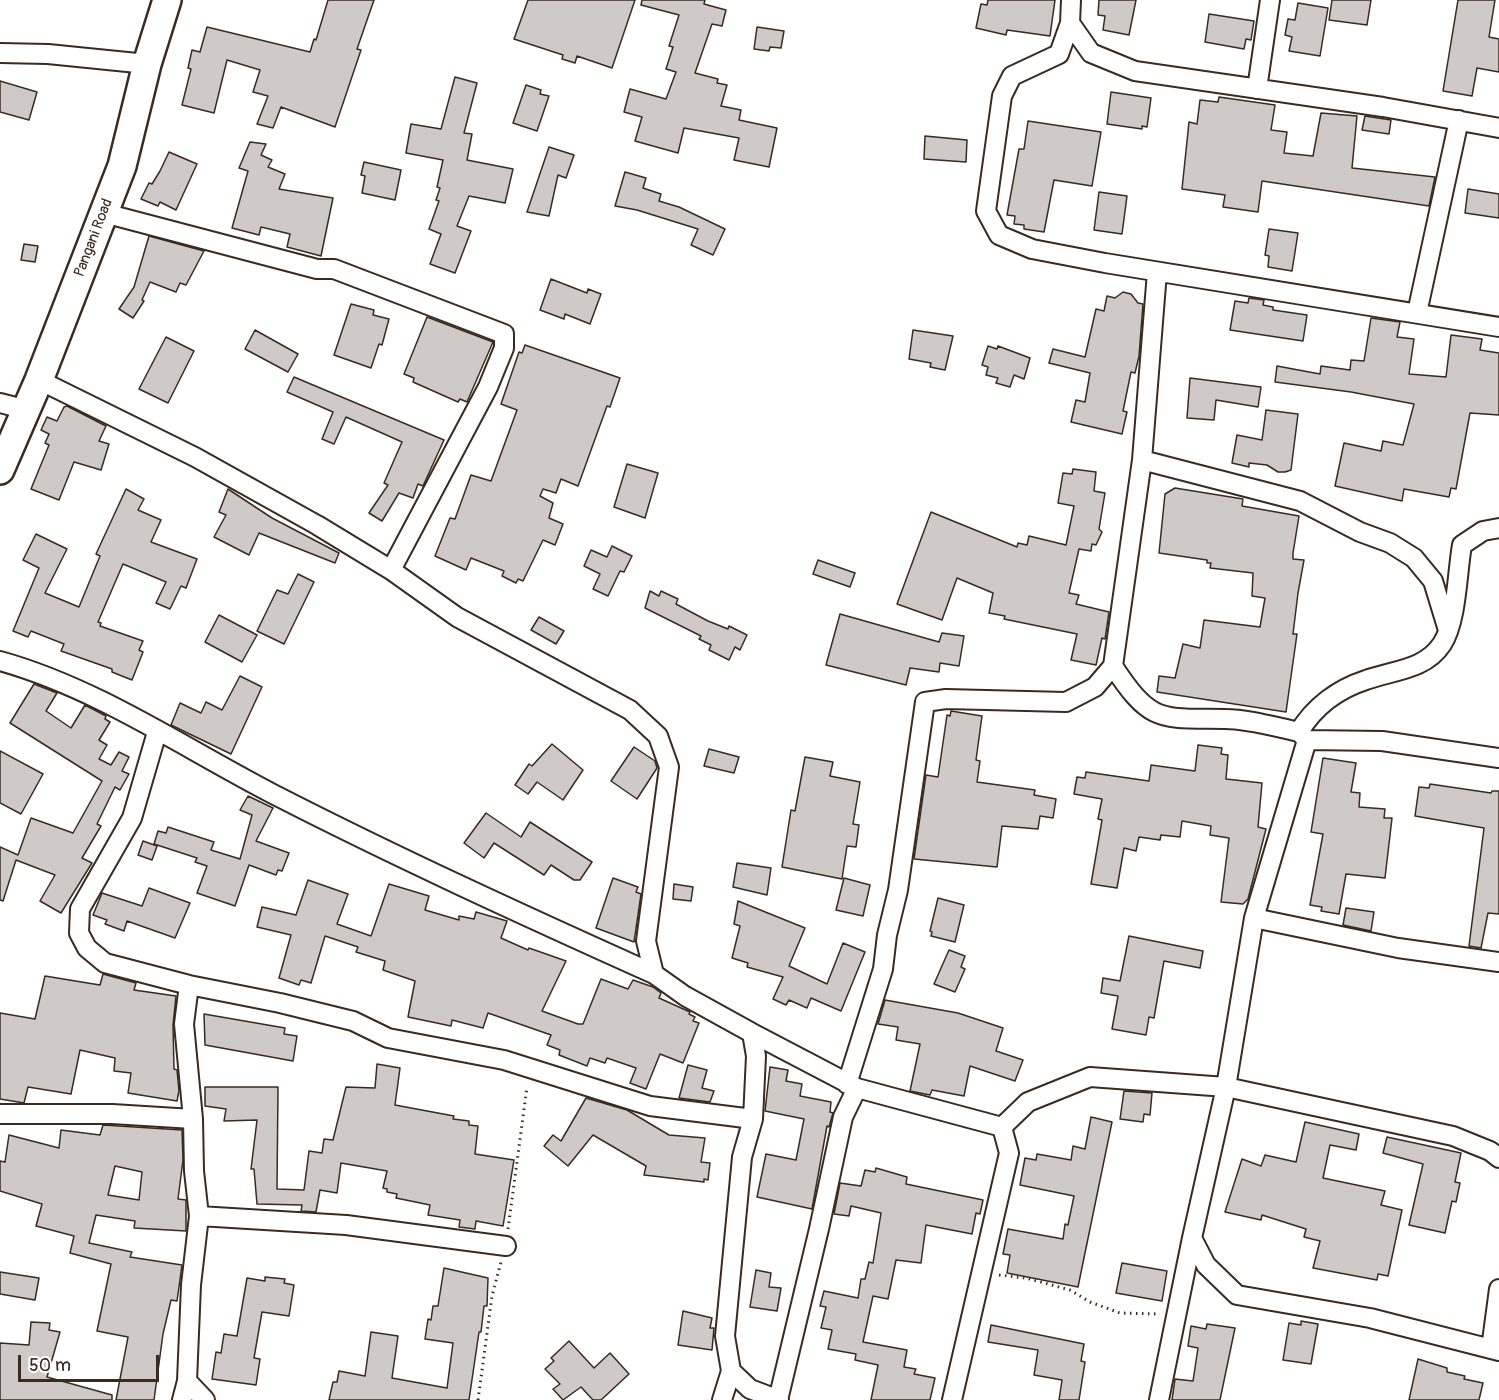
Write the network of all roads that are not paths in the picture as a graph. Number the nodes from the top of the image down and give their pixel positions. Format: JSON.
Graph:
{"nodes":[{"id":1,"x":167,"y":0,"type":"edge"},
{"id":2,"x":1071,"y":0,"type":"edge"},
{"id":3,"x":1270,"y":0,"type":"edge"},
{"id":4,"x":1070,"y":23,"type":"junction"},
{"id":5,"x":0,"y":53,"type":"edge"},
{"id":6,"x":147,"y":64,"type":"junction"},
{"id":7,"x":1257,"y":89,"type":"junction"},
{"id":8,"x":1459,"y":120,"type":"junction"},
{"id":9,"x":1499,"y":128,"type":"edge"},
{"id":10,"x":104,"y":213,"type":"junction"},
{"id":11,"x":1157,"y":272,"type":"junction"},
{"id":12,"x":1417,"y":313,"type":"junction"},
{"id":13,"x":1499,"y":327,"type":"edge"},
{"id":14,"x":39,"y":380,"type":"junction"},
{"id":15,"x":0,"y":403,"type":"edge"},
{"id":16,"x":27,"y":411,"type":"junction"},
{"id":17,"x":0,"y":415,"type":"edge"},
{"id":18,"x":1142,"y":460,"type":"junction"},
{"id":19,"x":0,"y":470,"type":"edge"},
{"id":20,"x":1499,"y":528,"type":"edge"},
{"id":21,"x":392,"y":570,"type":"junction"},
{"id":22,"x":1448,"y":631,"type":"junction"},
{"id":23,"x":0,"y":661,"type":"edge"},
{"id":24,"x":1113,"y":666,"type":"junction"},
{"id":25,"x":157,"y":732,"type":"junction"},
{"id":26,"x":1303,"y":736,"type":"junction"},
{"id":27,"x":1499,"y":758,"type":"edge"},
{"id":28,"x":1254,"y":918,"type":"junction"},
{"id":29,"x":1499,"y":962,"type":"edge"},
{"id":30,"x":654,"y":974,"type":"junction"},
{"id":31,"x":189,"y":986,"type":"junction"},
{"id":32,"x":752,"y":1033,"type":"junction"},
{"id":33,"x":852,"y":1086,"type":"junction"},
{"id":34,"x":1226,"y":1087,"type":"junction"},
{"id":35,"x":0,"y":1114,"type":"edge"},
{"id":36,"x":194,"y":1119,"type":"junction"},
{"id":37,"x":753,"y":1119,"type":"junction"},
{"id":38,"x":1002,"y":1127,"type":"junction"},
{"id":39,"x":1499,"y":1158,"type":"edge"},
{"id":40,"x":199,"y":1216,"type":"junction"},
{"id":41,"x":1192,"y":1238,"type":"junction"},
{"id":42,"x":506,"y":1246,"type":"dead end"},
{"id":43,"x":1499,"y":1289,"type":"edge"},
{"id":44,"x":1495,"y":1350,"type":"edge"},
{"id":45,"x":731,"y":1371,"type":"junction"},
{"id":46,"x":187,"y":1381,"type":"junction"},
{"id":47,"x":182,"y":1400,"type":"edge"},
{"id":48,"x":206,"y":1400,"type":"edge"},
{"id":49,"x":722,"y":1400,"type":"edge"},
{"id":50,"x":778,"y":1400,"type":"edge"},
{"id":51,"x":952,"y":1400,"type":"edge"},
{"id":52,"x":1159,"y":1400,"type":"edge"}],
"edges":[{"from":1,"to":6,"type":"main road","name":"Pangani Road"},
{"from":2,"to":4,"type":"street"},
{"from":3,"to":7,"type":"street"},
{"from":4,"to":7,"type":"street"},
{"from":4,"to":11,"type":"street"},
{"from":5,"to":6,"type":"street"},
{"from":6,"to":10,"type":"main road","name":"Pangani Road"},
{"from":7,"to":8,"type":"street"},
{"from":8,"to":9,"type":"street"},
{"from":8,"to":12,"type":"street"},
{"from":10,"to":14,"type":"main road","name":"Pangani Road"},
{"from":10,"to":21,"type":"street"},
{"from":11,"to":12,"type":"street"},
{"from":11,"to":18,"type":"street"},
{"from":12,"to":13,"type":"street"},
{"from":14,"to":16,"type":"main road","name":"Pangani Road"},
{"from":14,"to":21,"type":"street"},
{"from":15,"to":16,"type":"street"},
{"from":16,"to":17,"type":"street"},
{"from":16,"to":19,"type":"main road","name":"Pangani Road"},
{"from":18,"to":22,"type":"street"},
{"from":18,"to":24,"type":"street"},
{"from":20,"to":22,"type":"street"},
{"from":21,"to":30,"type":"street"},
{"from":22,"to":26,"type":"street"},
{"from":23,"to":25,"type":"street"},
{"from":24,"to":26,"type":"street"},
{"from":24,"to":33,"type":"street"},
{"from":25,"to":30,"type":"street"},
{"from":25,"to":31,"type":"street"},
{"from":26,"to":27,"type":"street"},
{"from":26,"to":28,"type":"street"},
{"from":28,"to":29,"type":"street"},
{"from":28,"to":34,"type":"street"},
{"from":30,"to":32,"type":"street"},
{"from":31,"to":36,"type":"street"},
{"from":31,"to":37,"type":"street"},
{"from":32,"to":33,"type":"street"},
{"from":32,"to":37,"type":"street"},
{"from":33,"to":38,"type":"street"},
{"from":33,"to":50,"type":"street"},
{"from":34,"to":38,"type":"street"},
{"from":34,"to":39,"type":"street"},
{"from":34,"to":41,"type":"street"},
{"from":35,"to":36,"type":"street"},
{"from":36,"to":40,"type":"street"},
{"from":37,"to":45,"type":"street"},
{"from":38,"to":51,"type":"street"},
{"from":40,"to":42,"type":"street"},
{"from":40,"to":46,"type":"street"},
{"from":41,"to":44,"type":"street"},
{"from":41,"to":52,"type":"street"},
{"from":43,"to":44,"type":"street"},
{"from":45,"to":49,"type":"street"},
{"from":45,"to":50,"type":"street"},
{"from":46,"to":47,"type":"street"},
{"from":46,"to":48,"type":"street"}]}
